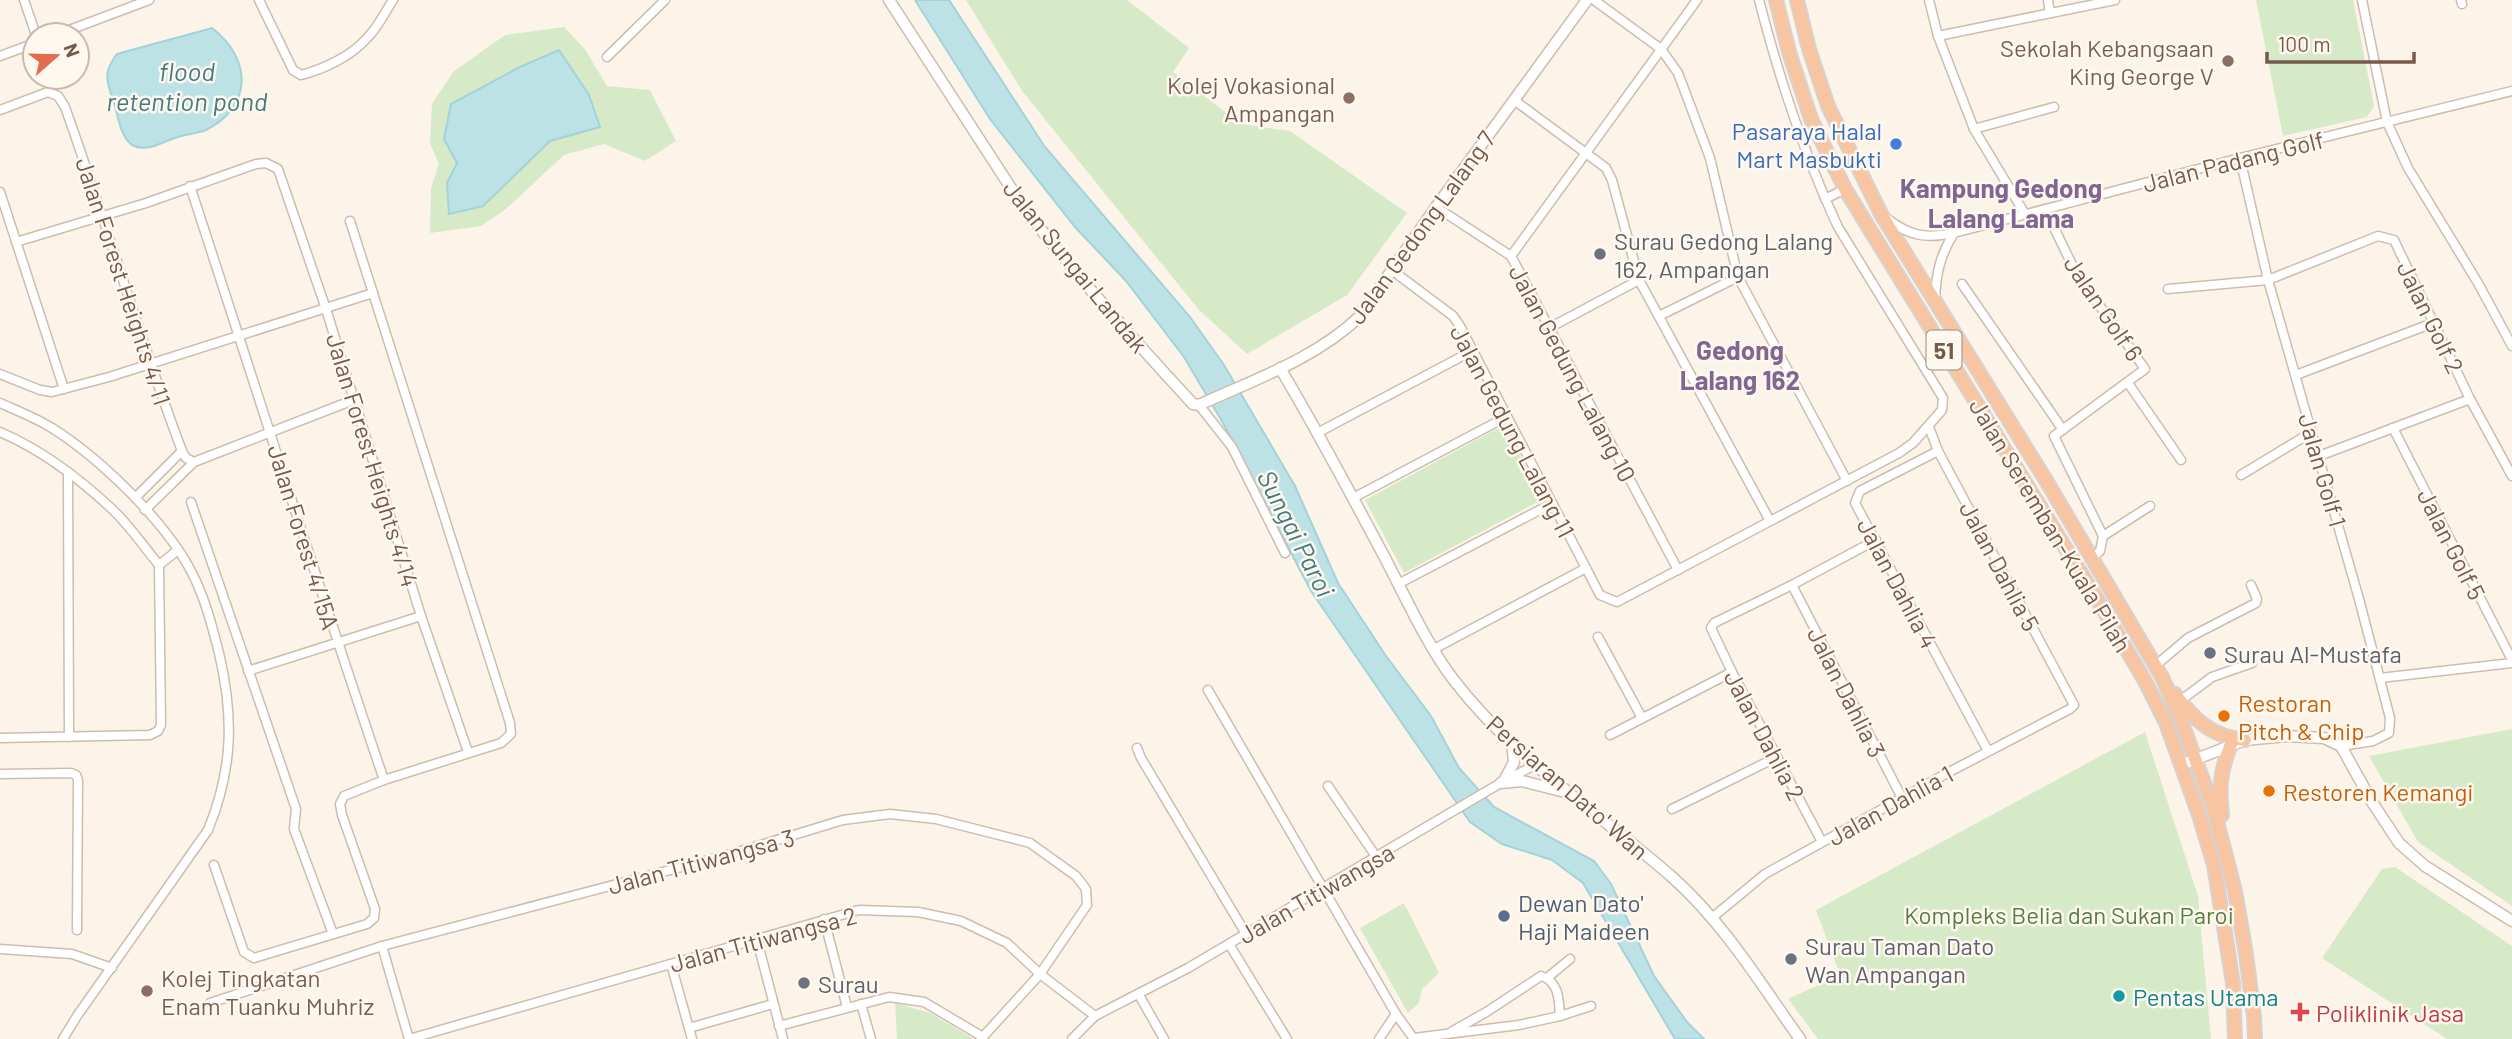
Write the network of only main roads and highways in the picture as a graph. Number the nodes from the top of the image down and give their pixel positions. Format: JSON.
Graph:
{"nodes":[{"id":1,"x":1776,"y":0,"type":"edge"},
{"id":2,"x":1797,"y":0,"type":"edge"},
{"id":3,"x":2113,"y":594,"type":"junction"},
{"id":4,"x":2125,"y":647,"type":"junction"},
{"id":5,"x":2158,"y":671,"type":"junction"},
{"id":6,"x":2245,"y":740,"type":"road end"},
{"id":7,"x":2231,"y":744,"type":"road end"},
{"id":8,"x":2232,"y":880,"type":"junction"},
{"id":9,"x":2235,"y":1039,"type":"edge"},
{"id":10,"x":2255,"y":1039,"type":"edge"}],
"edges":[{"from":1,"to":4,"type":"highway","name":"Jalan Seremban-Kuala Pilah","number":"51"},
{"from":2,"to":3,"type":"highway","name":"Jalan Seremban-Kuala Pilah","number":"51"},
{"from":3,"to":4,"type":"highway"},
{"from":3,"to":5,"type":"highway","name":"Jalan Seremban-Kuala Pilah","number":"51"},
{"from":4,"to":9,"type":"highway","name":"Jalan Seremban-Kuala Pilah","number":"51"},
{"from":5,"to":6,"type":"highway"},
{"from":5,"to":8,"type":"highway","name":"Jalan Seremban-Kuala Pilah","number":"51"},
{"from":7,"to":8,"type":"highway"},
{"from":8,"to":10,"type":"highway","name":"Jalan Seremban-Kuala Pilah","number":"51"}]}
